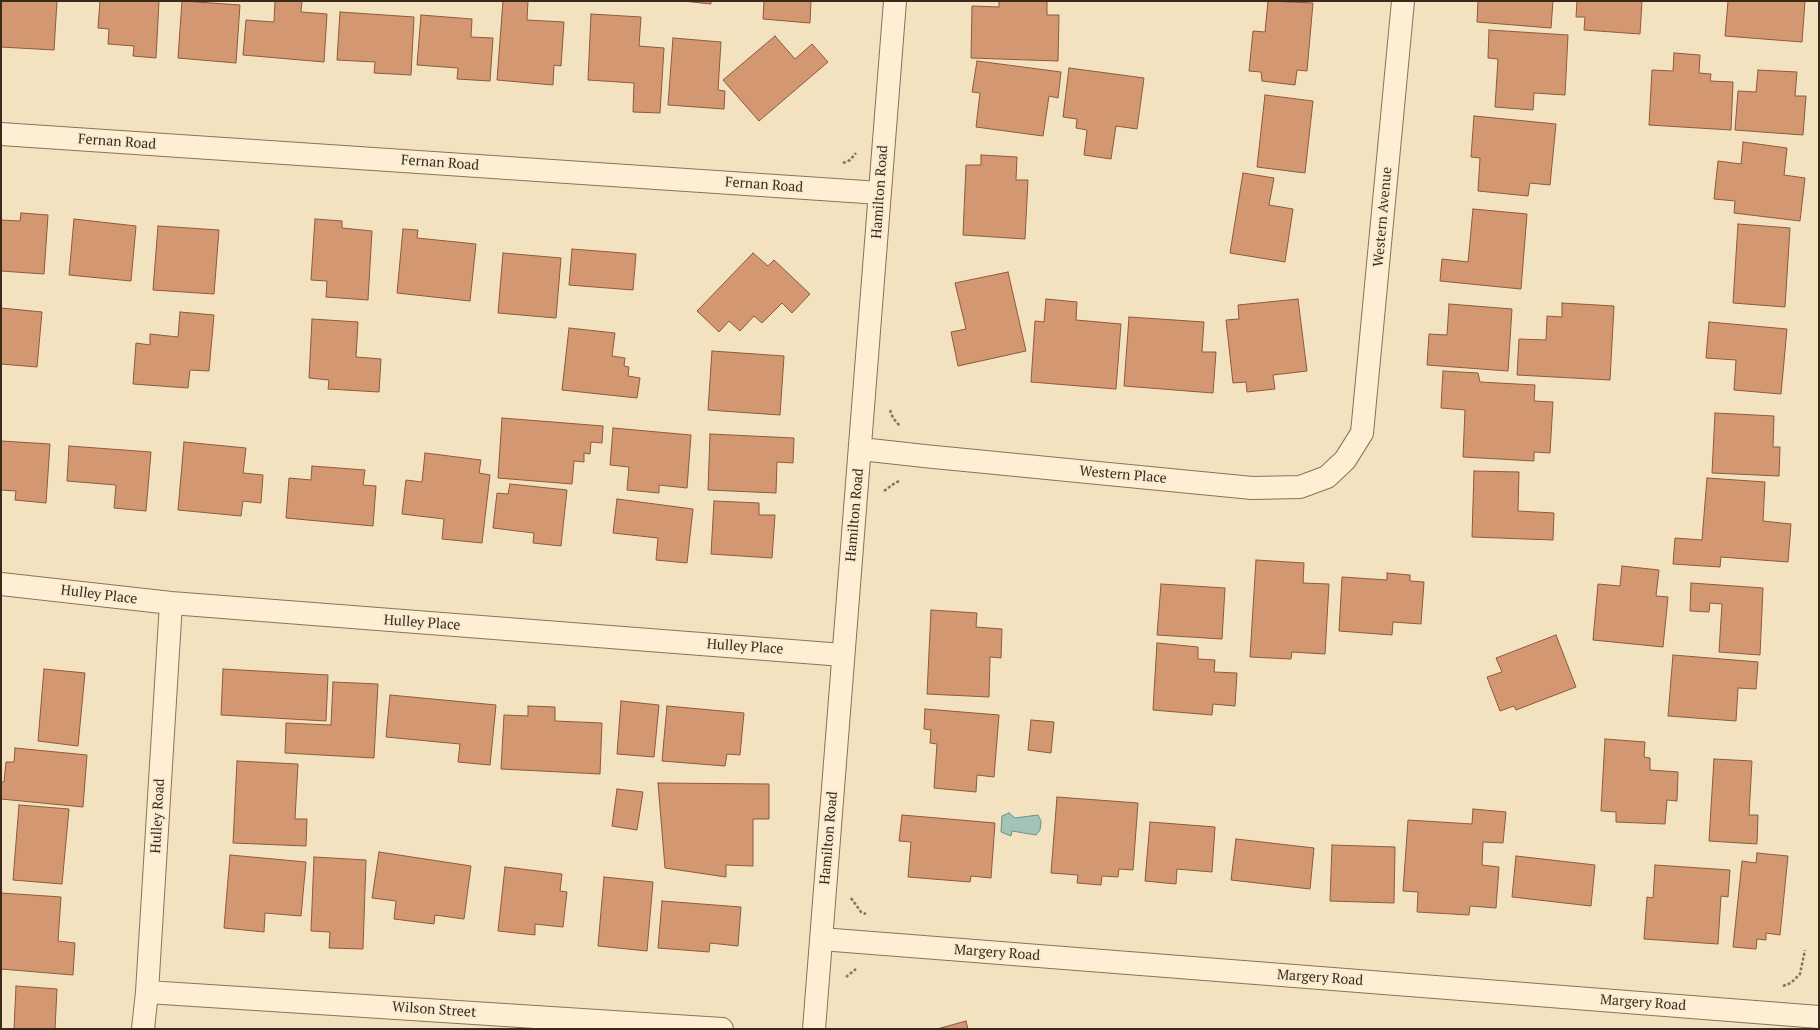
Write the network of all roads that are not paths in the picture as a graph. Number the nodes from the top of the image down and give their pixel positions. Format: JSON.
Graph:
{"nodes":[{"id":1,"x":895,"y":1,"type":"edge"},
{"id":2,"x":1403,"y":1,"type":"edge"},
{"id":3,"x":1,"y":134,"type":"edge"},
{"id":4,"x":880,"y":193,"type":"junction"},
{"id":5,"x":1362,"y":433,"type":"joint"},
{"id":6,"x":861,"y":449,"type":"junction"},
{"id":7,"x":1,"y":584,"type":"edge"},
{"id":8,"x":171,"y":604,"type":"junction"},
{"id":9,"x":843,"y":655,"type":"junction"},
{"id":10,"x":821,"y":939,"type":"junction"},
{"id":11,"x":147,"y":992,"type":"junction"},
{"id":12,"x":1819,"y":1017,"type":"edge"},
{"id":13,"x":144,"y":1029,"type":"edge"},
{"id":14,"x":722,"y":1029,"type":"edge"},
{"id":15,"x":814,"y":1029,"type":"edge"}],
"edges":[{"from":1,"to":4,"type":"street","name":"Hamilton Road"},
{"from":2,"to":5,"type":"street","name":"Western Avenue"},
{"from":3,"to":4,"type":"street","name":"Fernan Road"},
{"from":4,"to":6,"type":"street","name":"Hamilton Road"},
{"from":5,"to":6,"type":"street","name":"Western Place"},
{"from":6,"to":9,"type":"street","name":"Hamilton Road"},
{"from":7,"to":8,"type":"street","name":"Hulley Place"},
{"from":8,"to":9,"type":"street","name":"Hulley Place"},
{"from":8,"to":11,"type":"street","name":"Hulley Road"},
{"from":9,"to":10,"type":"street","name":"Hamilton Road"},
{"from":10,"to":12,"type":"street","name":"Margery Road"},
{"from":10,"to":15,"type":"street","name":"Hamilton Road"},
{"from":11,"to":13,"type":"street","name":"Hulley Road"},
{"from":11,"to":14,"type":"street","name":"Wilson Street"}]}
